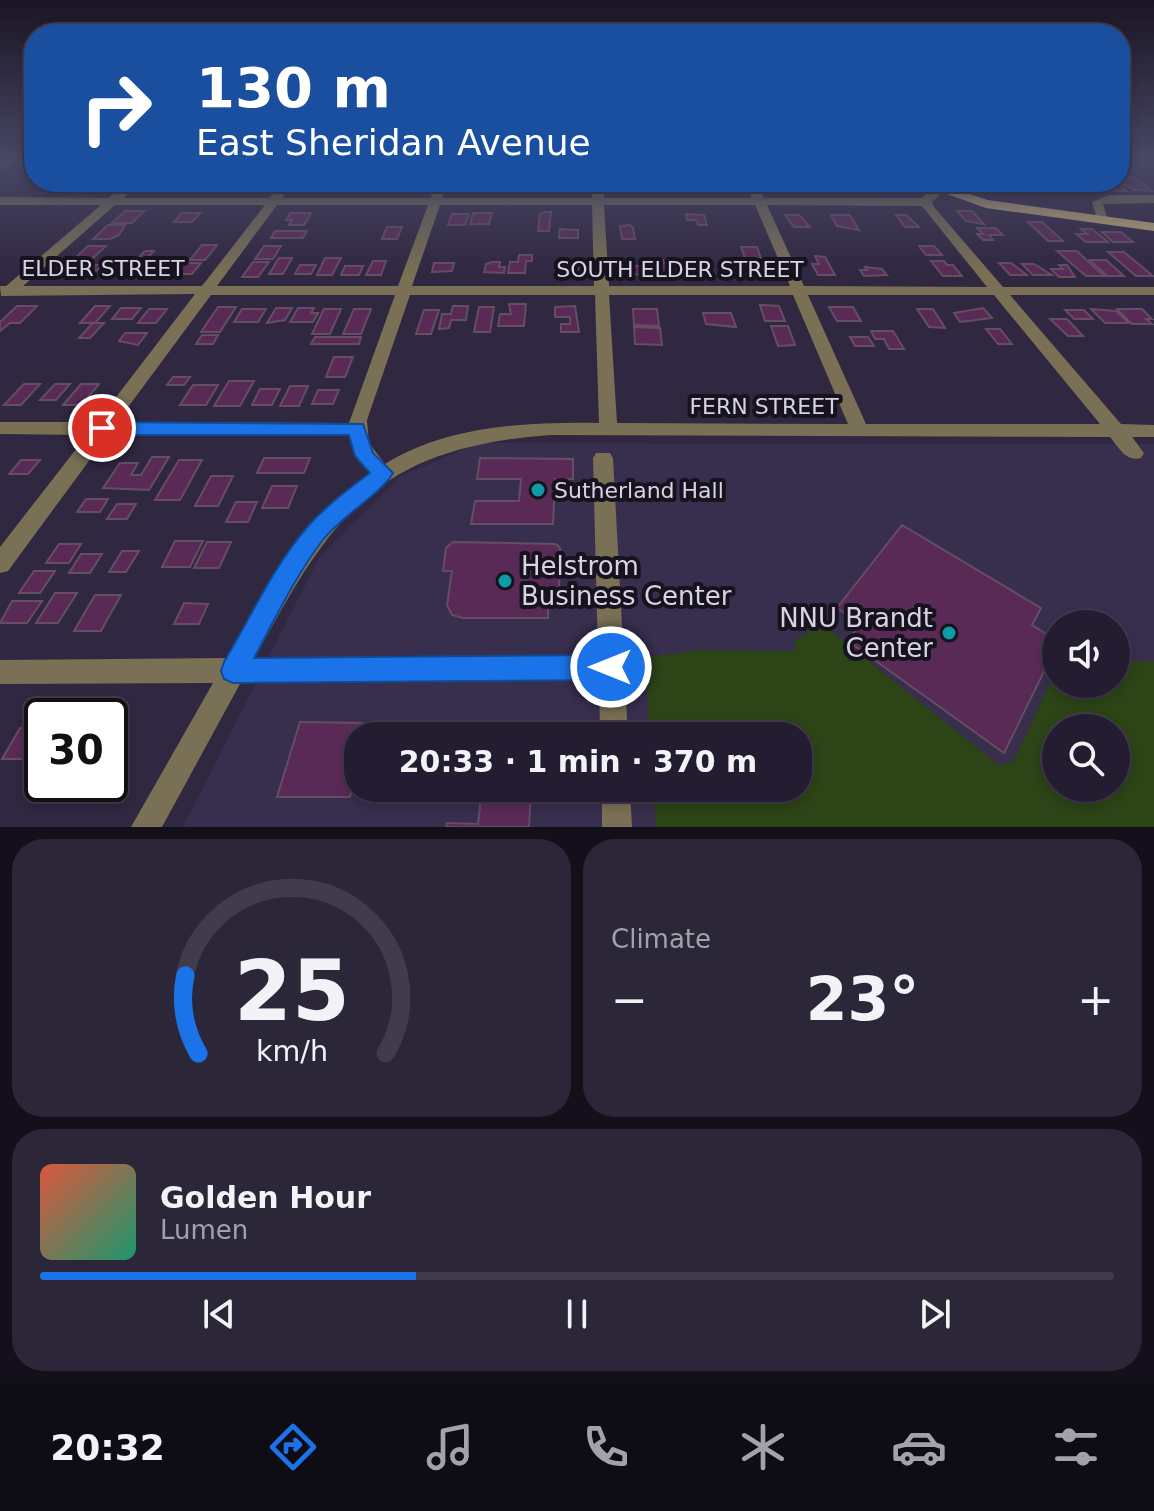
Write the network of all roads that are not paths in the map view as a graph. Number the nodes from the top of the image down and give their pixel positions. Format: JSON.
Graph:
{"nodes":[{"id":1,"x":116,"y":198,"type":"edge"},
{"id":2,"x":276,"y":198,"type":"edge"},
{"id":3,"x":437,"y":198,"type":"edge"},
{"id":4,"x":598,"y":198,"type":"edge"},
{"id":5,"x":758,"y":198,"type":"edge"},
{"id":6,"x":929,"y":198,"type":"edge"},
{"id":7,"x":964,"y":198,"type":"edge"},
{"id":8,"x":1154,"y":199,"type":"edge"},
{"id":9,"x":0,"y":201,"type":"edge"},
{"id":10,"x":111,"y":202,"type":"junction"},
{"id":11,"x":273,"y":202,"type":"junction"},
{"id":12,"x":435,"y":202,"type":"junction"},
{"id":13,"x":598,"y":202,"type":"junction"},
{"id":14,"x":760,"y":202,"type":"junction"},
{"id":15,"x":926,"y":202,"type":"junction"},
{"id":16,"x":1102,"y":220,"type":"junction"},
{"id":17,"x":1154,"y":227,"type":"edge"},
{"id":18,"x":206,"y":290,"type":"junction"},
{"id":19,"x":602,"y":290,"type":"junction"},
{"id":20,"x":404,"y":291,"type":"junction"},
{"id":21,"x":799,"y":291,"type":"junction"},
{"id":22,"x":998,"y":291,"type":"junction"},
{"id":23,"x":1154,"y":291,"type":"edge"},
{"id":24,"x":3,"y":293,"type":"edge"},
{"id":25,"x":0,"y":428,"type":"edge"},
{"id":26,"x":102,"y":428,"type":"junction"},
{"id":27,"x":356,"y":429,"type":"junction"},
{"id":28,"x":608,"y":429,"type":"junction"},
{"id":29,"x":1114,"y":429,"type":"junction"},
{"id":30,"x":860,"y":430,"type":"junction"},
{"id":31,"x":1154,"y":431,"type":"edge"},
{"id":32,"x":1134,"y":453,"type":"dead end"},
{"id":33,"x":603,"y":458,"type":"dead end"},
{"id":34,"x":383,"y":473,"type":"junction"},
{"id":35,"x":0,"y":564,"type":"edge"},
{"id":36,"x":611,"y":667,"type":"junction"},
{"id":37,"x":233,"y":671,"type":"junction"},
{"id":38,"x":0,"y":672,"type":"edge"},
{"id":39,"x":613,"y":722,"type":"edge"},
{"id":40,"x":616,"y":802,"type":"edge"},
{"id":41,"x":146,"y":827,"type":"edge"},
{"id":42,"x":617,"y":827,"type":"edge"}],
"edges":[{"from":1,"to":10,"type":"street"},
{"from":2,"to":11,"type":"street"},
{"from":3,"to":12,"type":"street"},
{"from":4,"to":13,"type":"street"},
{"from":5,"to":14,"type":"street"},
{"from":6,"to":15,"type":"street"},
{"from":7,"to":16,"type":"main road"},
{"from":8,"to":16,"type":"street"},
{"from":9,"to":10,"type":"street"},
{"from":10,"to":11,"type":"street"},
{"from":10,"to":24,"type":"street"},
{"from":11,"to":12,"type":"street"},
{"from":11,"to":18,"type":"street"},
{"from":12,"to":13,"type":"street"},
{"from":12,"to":20,"type":"street"},
{"from":13,"to":14,"type":"street"},
{"from":13,"to":19,"type":"street"},
{"from":14,"to":15,"type":"street"},
{"from":14,"to":21,"type":"street"},
{"from":15,"to":22,"type":"street"},
{"from":16,"to":17,"type":"main road"},
{"from":18,"to":20,"type":"street","name":"SOUTH ELDER STREET"},
{"from":18,"to":24,"type":"street","name":"ELDER STREET"},
{"from":18,"to":26,"type":"street"},
{"from":19,"to":20,"type":"street","name":"SOUTH ELDER STREET"},
{"from":19,"to":21,"type":"street","name":"SOUTH ELDER STREET"},
{"from":19,"to":28,"type":"street"},
{"from":20,"to":27,"type":"street"},
{"from":21,"to":22,"type":"street","name":"SOUTH ELDER STREET"},
{"from":21,"to":30,"type":"street"},
{"from":22,"to":23,"type":"street","name":"SOUTH ELDER STREET"},
{"from":22,"to":29,"type":"street"},
{"from":25,"to":26,"type":"street"},
{"from":26,"to":27,"type":"street"},
{"from":26,"to":35,"type":"street"},
{"from":27,"to":34,"type":"street"},
{"from":28,"to":30,"type":"street","name":"FERN STREET"},
{"from":28,"to":34,"type":"street","name":"FERN STREET"},
{"from":29,"to":30,"type":"street","name":"FERN STREET"},
{"from":29,"to":31,"type":"street","name":"FERN STREET"},
{"from":29,"to":32,"type":"street"},
{"from":33,"to":36,"type":"street"},
{"from":34,"to":37,"type":"street","name":"FERN STREET"},
{"from":36,"to":37,"type":"street"},
{"from":36,"to":39,"type":"street"},
{"from":37,"to":38,"type":"street"},
{"from":37,"to":41,"type":"street","name":"FERN STREET"},
{"from":40,"to":42,"type":"street"}]}
